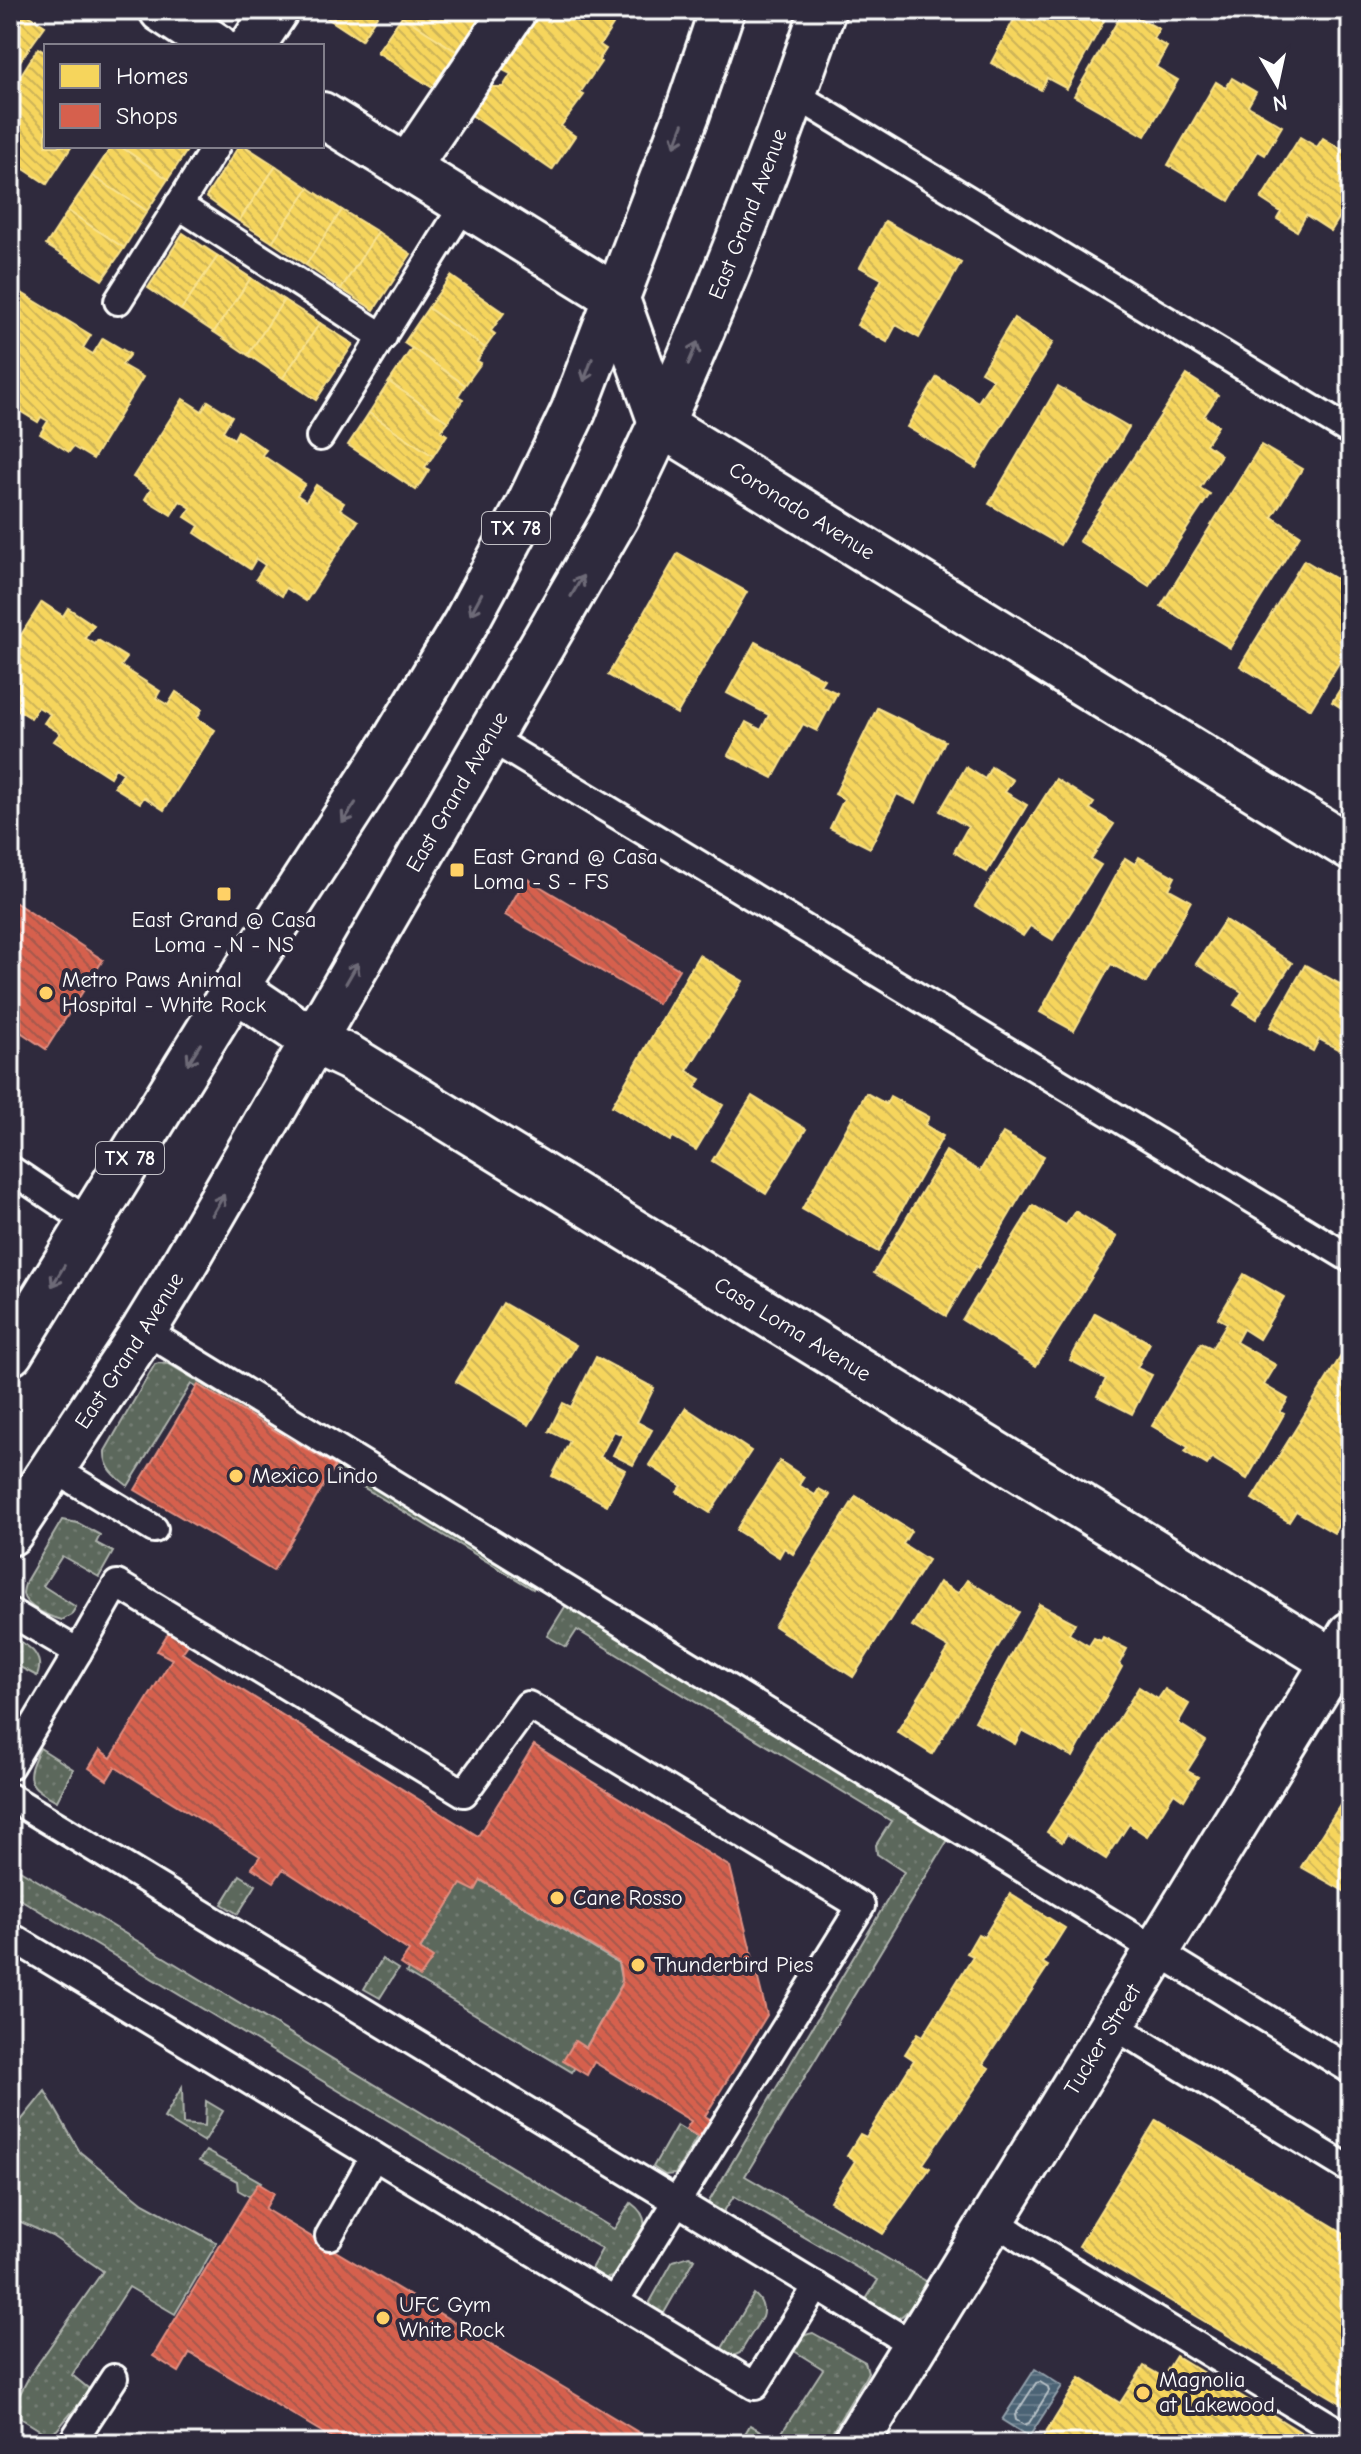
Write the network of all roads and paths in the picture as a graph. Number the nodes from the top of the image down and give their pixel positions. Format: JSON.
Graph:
{"nodes":[{"id":1,"x":162,"y":10,"type":"edge"},
{"id":2,"x":276,"y":10,"type":"edge"},
{"id":3,"x":514,"y":10,"type":"edge"},
{"id":4,"x":722,"y":10,"type":"edge"},
{"id":5,"x":823,"y":10,"type":"edge"},
{"id":6,"x":213,"y":44,"type":"edge"},
{"id":7,"x":253,"y":44,"type":"edge"},
{"id":8,"x":794,"y":94,"type":"junction"},
{"id":9,"x":324,"y":116,"type":"edge"},
{"id":10,"x":215,"y":148,"type":"edge"},
{"id":11,"x":407,"y":168,"type":"junction"},
{"id":12,"x":465,"y":203,"type":"junction"},
{"id":13,"x":178,"y":205,"type":"junction"},
{"id":14,"x":616,"y":297,"type":"junction"},
{"id":15,"x":118,"y":301,"type":"dead end"},
{"id":16,"x":383,"y":337,"type":"junction"},
{"id":17,"x":662,"y":425,"type":"junction"},
{"id":18,"x":1351,"y":432,"type":"edge"},
{"id":19,"x":320,"y":437,"type":"dead end"},
{"id":20,"x":490,"y":738,"type":"junction"},
{"id":21,"x":1351,"y":848,"type":"edge"},
{"id":22,"x":235,"y":988,"type":"junction"},
{"id":23,"x":312,"y":1040,"type":"junction"},
{"id":24,"x":10,"y":1169,"type":"edge"},
{"id":25,"x":90,"y":1223,"type":"junction"},
{"id":26,"x":1351,"y":1259,"type":"edge"},
{"id":27,"x":144,"y":1330,"type":"junction"},
{"id":28,"x":10,"y":1353,"type":"edge"},
{"id":29,"x":53,"y":1468,"type":"junction"},
{"id":30,"x":154,"y":1529,"type":"dead end"},
{"id":31,"x":10,"y":1533,"type":"edge"},
{"id":32,"x":10,"y":1612,"type":"edge"},
{"id":33,"x":78,"y":1652,"type":"junction"},
{"id":34,"x":1345,"y":1656,"type":"edge"},
{"id":35,"x":10,"y":1766,"type":"edge"},
{"id":36,"x":10,"y":1797,"type":"edge"},
{"id":37,"x":10,"y":1936,"type":"edge"},
{"id":38,"x":1157,"y":1953,"type":"junction"},
{"id":39,"x":1113,"y":2025,"type":"junction"},
{"id":40,"x":1351,"y":2070,"type":"edge"},
{"id":41,"x":374,"y":2156,"type":"junction"},
{"id":42,"x":1351,"y":2170,"type":"edge"},
{"id":43,"x":678,"y":2202,"type":"junction"},
{"id":44,"x":993,"y":2220,"type":"junction"},
{"id":45,"x":329,"y":2236,"type":"dead end"},
{"id":46,"x":817,"y":2286,"type":"junction"},
{"id":47,"x":615,"y":2301,"type":"junction"},
{"id":48,"x":915,"y":2346,"type":"junction"},
{"id":49,"x":114,"y":2378,"type":"dead end"},
{"id":50,"x":1351,"y":2439,"type":"edge"},
{"id":51,"x":71,"y":2444,"type":"edge"},
{"id":52,"x":855,"y":2444,"type":"edge"}],
"edges":[{"from":1,"to":6,"type":"street"},
{"from":2,"to":7,"type":"street"},
{"from":3,"to":11,"type":"street"},
{"from":4,"to":14,"type":"street","number":"TX 78","one_way":true},
{"from":5,"to":8,"type":"street","name":"East Grand Avenue"},
{"from":17,"to":8,"type":"street","name":"East Grand Avenue","one_way":true},
{"from":8,"to":18,"type":"lane"},
{"from":9,"to":11,"type":"street"},
{"from":10,"to":13,"type":"lane"},
{"from":11,"to":12,"type":"street"},
{"from":12,"to":14,"type":"street"},
{"from":12,"to":16,"type":"lane"},
{"from":13,"to":15,"type":"lane"},
{"from":13,"to":16,"type":"lane"},
{"from":14,"to":17,"type":"street"},
{"from":14,"to":22,"type":"street","number":"TX 78","one_way":true},
{"from":16,"to":19,"type":"lane"},
{"from":20,"to":17,"type":"street","name":"East Grand Avenue","one_way":true},
{"from":17,"to":21,"type":"street","name":"Coronado Avenue"},
{"from":23,"to":20,"type":"street","name":"East Grand Avenue","one_way":true},
{"from":20,"to":26,"type":"lane"},
{"from":22,"to":23,"type":"street","name":"Casa Loma Avenue"},
{"from":22,"to":25,"type":"street","number":"TX 78","one_way":true},
{"from":27,"to":23,"type":"street","name":"East Grand Avenue","one_way":true},
{"from":23,"to":34,"type":"street","name":"Casa Loma Avenue"},
{"from":24,"to":25,"type":"lane"},
{"from":25,"to":28,"type":"street","number":"TX 78","one_way":true},
{"from":27,"to":29,"type":"street","name":"East Grand Avenue"},
{"from":27,"to":38,"type":"lane"},
{"from":29,"to":30,"type":"lane"},
{"from":29,"to":31,"type":"street","name":"East Grand Avenue"},
{"from":32,"to":33,"type":"lane"},
{"from":33,"to":35,"type":"lane"},
{"from":33,"to":43,"type":"lane"},
{"from":34,"to":38,"type":"street","name":"Tucker Street"},
{"from":36,"to":43,"type":"lane"},
{"from":37,"to":41,"type":"lane"},
{"from":38,"to":39,"type":"street","name":"Tucker Street"},
{"from":38,"to":40,"type":"lane"},
{"from":39,"to":42,"type":"lane"},
{"from":39,"to":44,"type":"street","name":"Tucker Street"},
{"from":41,"to":45,"type":"lane"},
{"from":41,"to":47,"type":"lane"},
{"from":43,"to":46,"type":"lane"},
{"from":43,"to":47,"type":"lane"},
{"from":44,"to":48,"type":"street","name":"Tucker Street"},
{"from":44,"to":50,"type":"lane"},
{"from":46,"to":47,"type":"lane"},
{"from":46,"to":48,"type":"lane"},
{"from":48,"to":52,"type":"street","name":"Tucker Street"},
{"from":49,"to":51,"type":"lane"}]}
